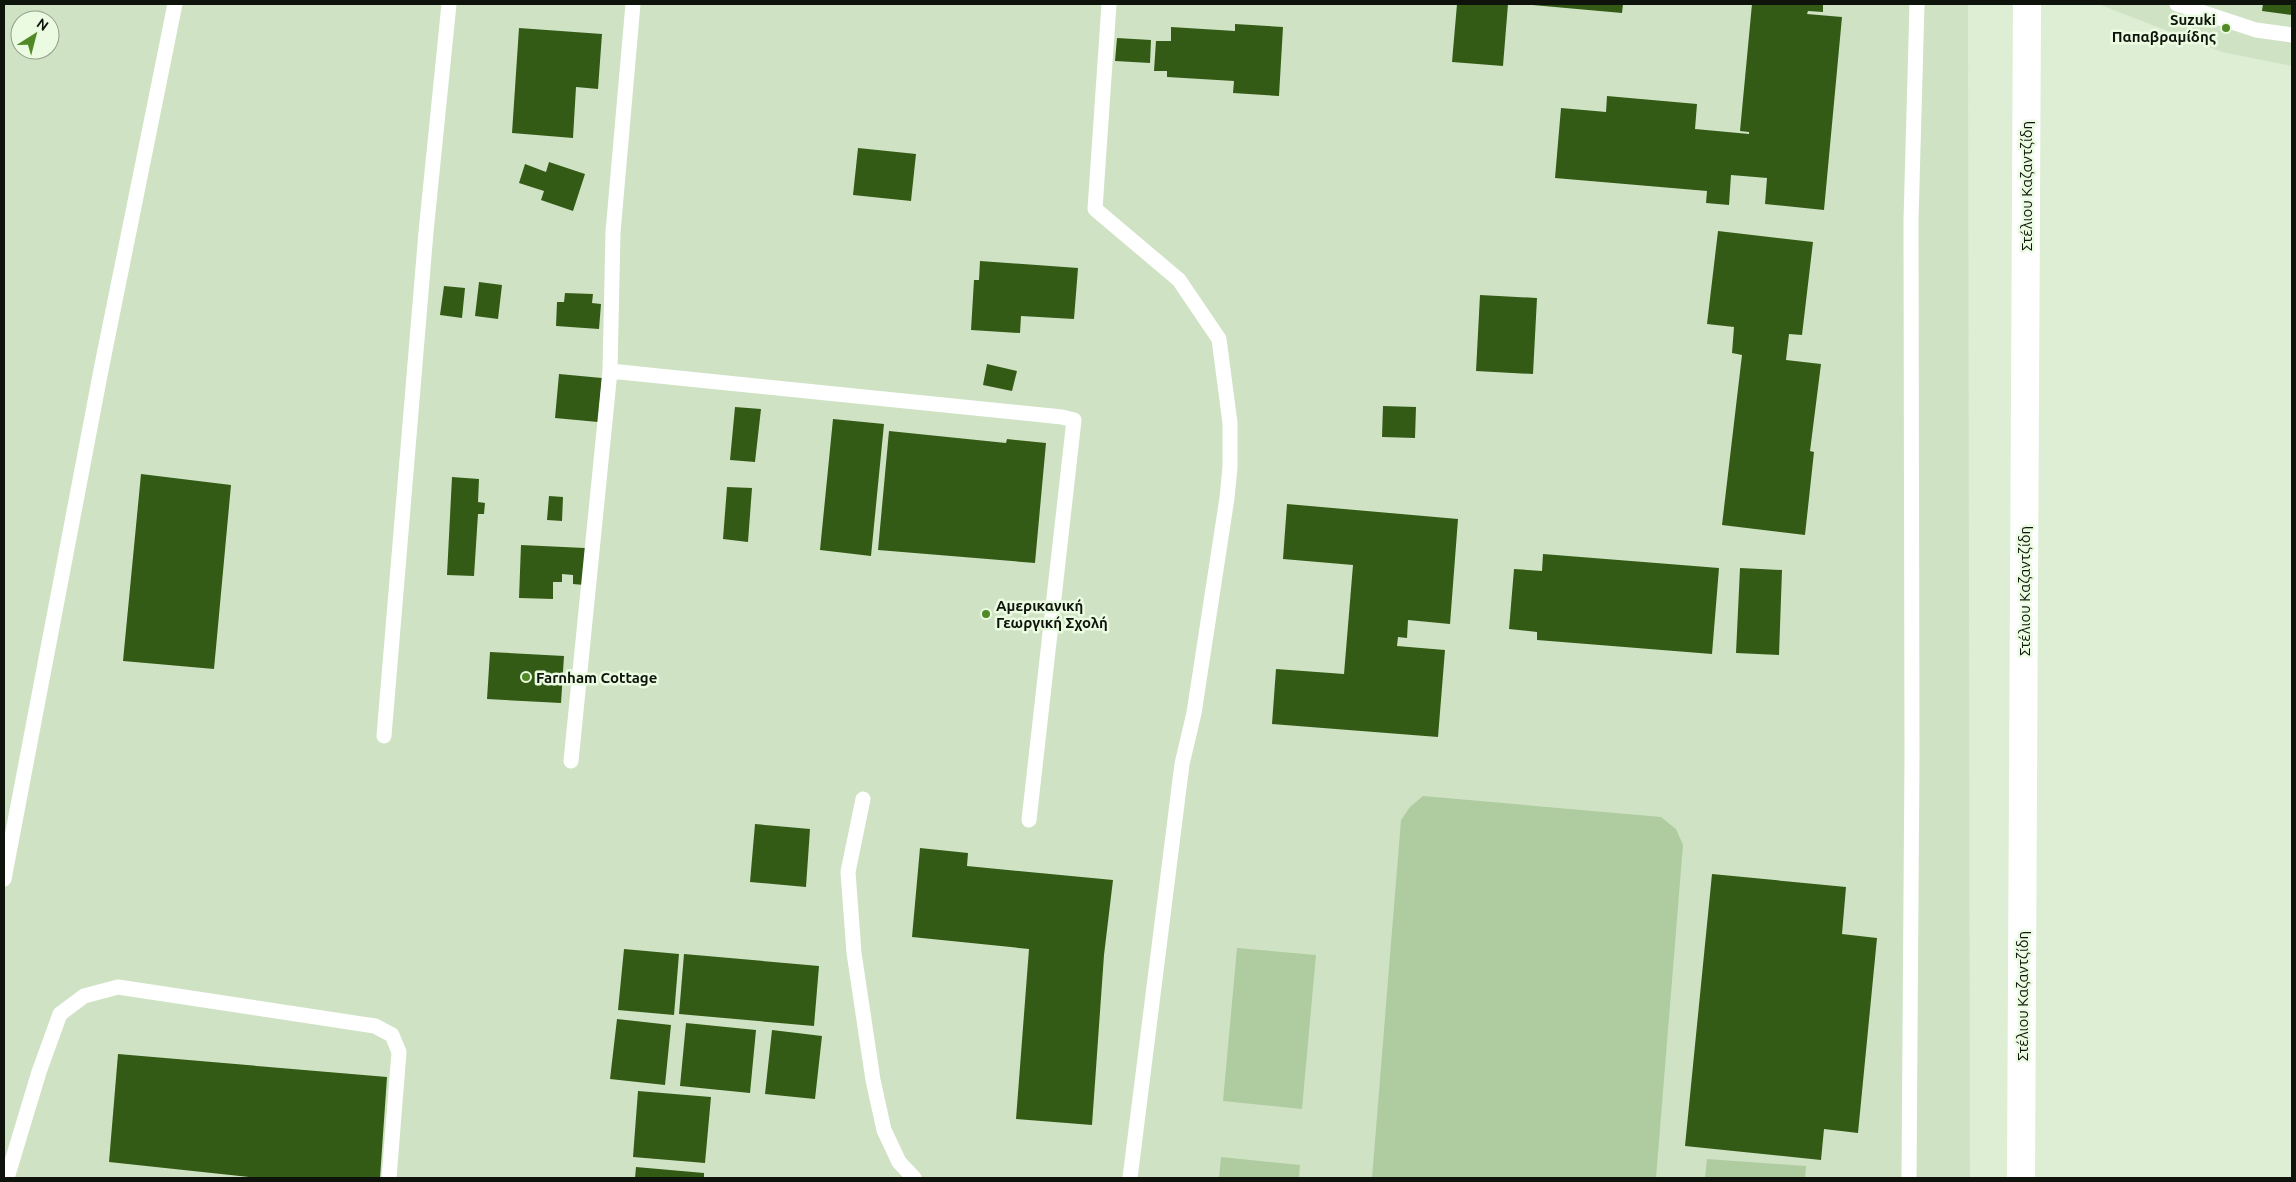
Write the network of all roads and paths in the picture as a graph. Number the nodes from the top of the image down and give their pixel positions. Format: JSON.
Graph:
{"nodes":[{"id":1,"x":174,"y":4,"type":"edge"},
{"id":2,"x":449,"y":4,"type":"edge"},
{"id":3,"x":633,"y":4,"type":"edge"},
{"id":4,"x":1109,"y":4,"type":"edge"},
{"id":5,"x":1917,"y":4,"type":"edge"},
{"id":6,"x":2027,"y":4,"type":"edge"},
{"id":7,"x":2178,"y":4,"type":"edge"},
{"id":8,"x":2292,"y":35,"type":"edge"},
{"id":9,"x":610,"y":371,"type":"junction"},
{"id":10,"x":384,"y":736,"type":"dead end"},
{"id":11,"x":571,"y":761,"type":"dead end"},
{"id":12,"x":863,"y":799,"type":"dead end"},
{"id":13,"x":1028,"y":820,"type":"dead end"},
{"id":14,"x":4,"y":878,"type":"edge"},
{"id":15,"x":7,"y":1178,"type":"edge"},
{"id":16,"x":389,"y":1178,"type":"edge"},
{"id":17,"x":914,"y":1178,"type":"edge"},
{"id":18,"x":1130,"y":1178,"type":"edge"},
{"id":19,"x":1909,"y":1178,"type":"edge"},
{"id":20,"x":2022,"y":1178,"type":"edge"}],
"edges":[{"from":1,"to":14,"type":"lane"},
{"from":2,"to":10,"type":"lane"},
{"from":3,"to":9,"type":"lane"},
{"from":4,"to":18,"type":"lane"},
{"from":5,"to":19,"type":"lane"},
{"from":6,"to":20,"type":"main road","name":"Στέλιου Καζαντζίδη"},
{"from":7,"to":8,"type":"lane"},
{"from":9,"to":11,"type":"lane"},
{"from":9,"to":13,"type":"lane"},
{"from":12,"to":17,"type":"lane"},
{"from":15,"to":16,"type":"lane"}]}
